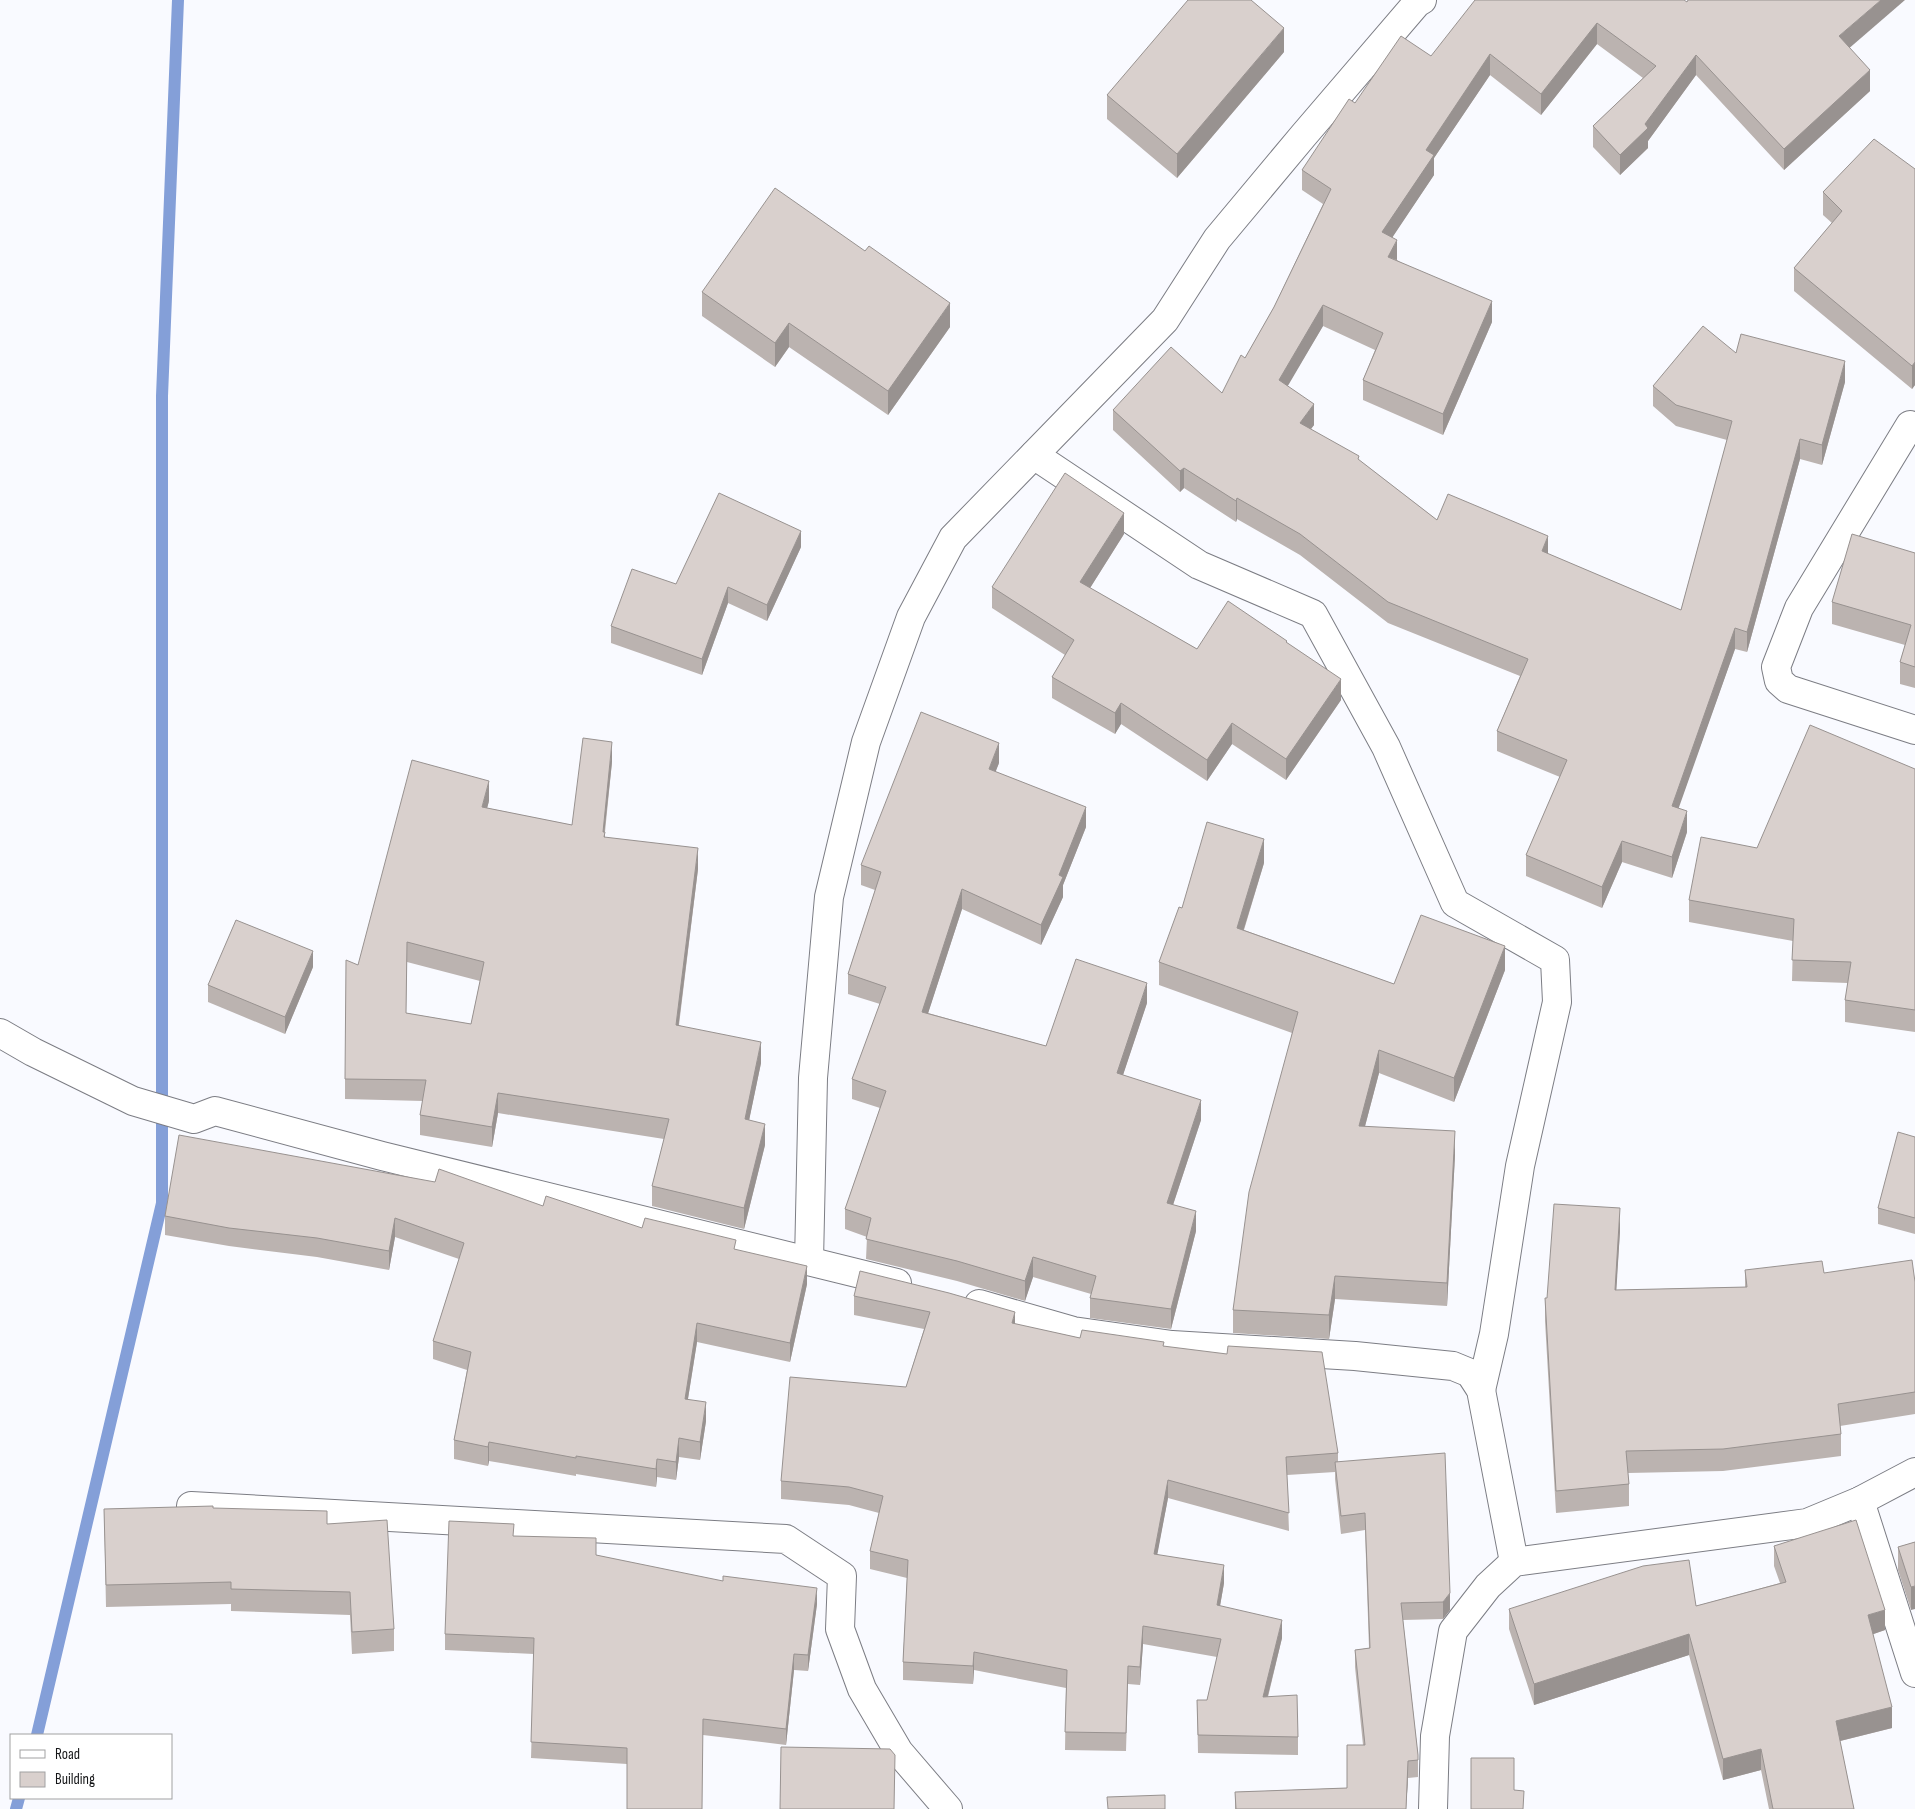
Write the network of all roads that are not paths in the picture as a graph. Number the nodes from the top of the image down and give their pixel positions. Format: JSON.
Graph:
{"nodes":[{"id":1,"x":1422,"y":0,"type":"edge"},
{"id":2,"x":1910,"y":425,"type":"dead end"},
{"id":3,"x":1034,"y":455,"type":"junction"},
{"id":4,"x":1915,"y":730,"type":"edge"},
{"id":5,"x":0,"y":1033,"type":"edge"},
{"id":6,"x":808,"y":1261,"type":"junction"},
{"id":7,"x":924,"y":1289,"type":"edge"},
{"id":8,"x":953,"y":1296,"type":"edge"},
{"id":9,"x":1481,"y":1390,"type":"junction"},
{"id":10,"x":1915,"y":1472,"type":"edge"},
{"id":11,"x":1860,"y":1502,"type":"junction"},
{"id":12,"x":191,"y":1506,"type":"edge"},
{"id":13,"x":1514,"y":1562,"type":"junction"},
{"id":14,"x":1915,"y":1673,"type":"edge"},
{"id":15,"x":948,"y":1809,"type":"edge"},
{"id":16,"x":1434,"y":1809,"type":"edge"}],
"edges":[{"from":1,"to":3,"type":"street"},
{"from":2,"to":4,"type":"street"},
{"from":3,"to":6,"type":"street"},
{"from":3,"to":9,"type":"street"},
{"from":5,"to":6,"type":"street"},
{"from":6,"to":7,"type":"street"},
{"from":8,"to":9,"type":"street"},
{"from":9,"to":13,"type":"street"},
{"from":10,"to":11,"type":"street"},
{"from":11,"to":13,"type":"street"},
{"from":11,"to":14,"type":"street"},
{"from":12,"to":15,"type":"street"},
{"from":13,"to":16,"type":"street"}]}
